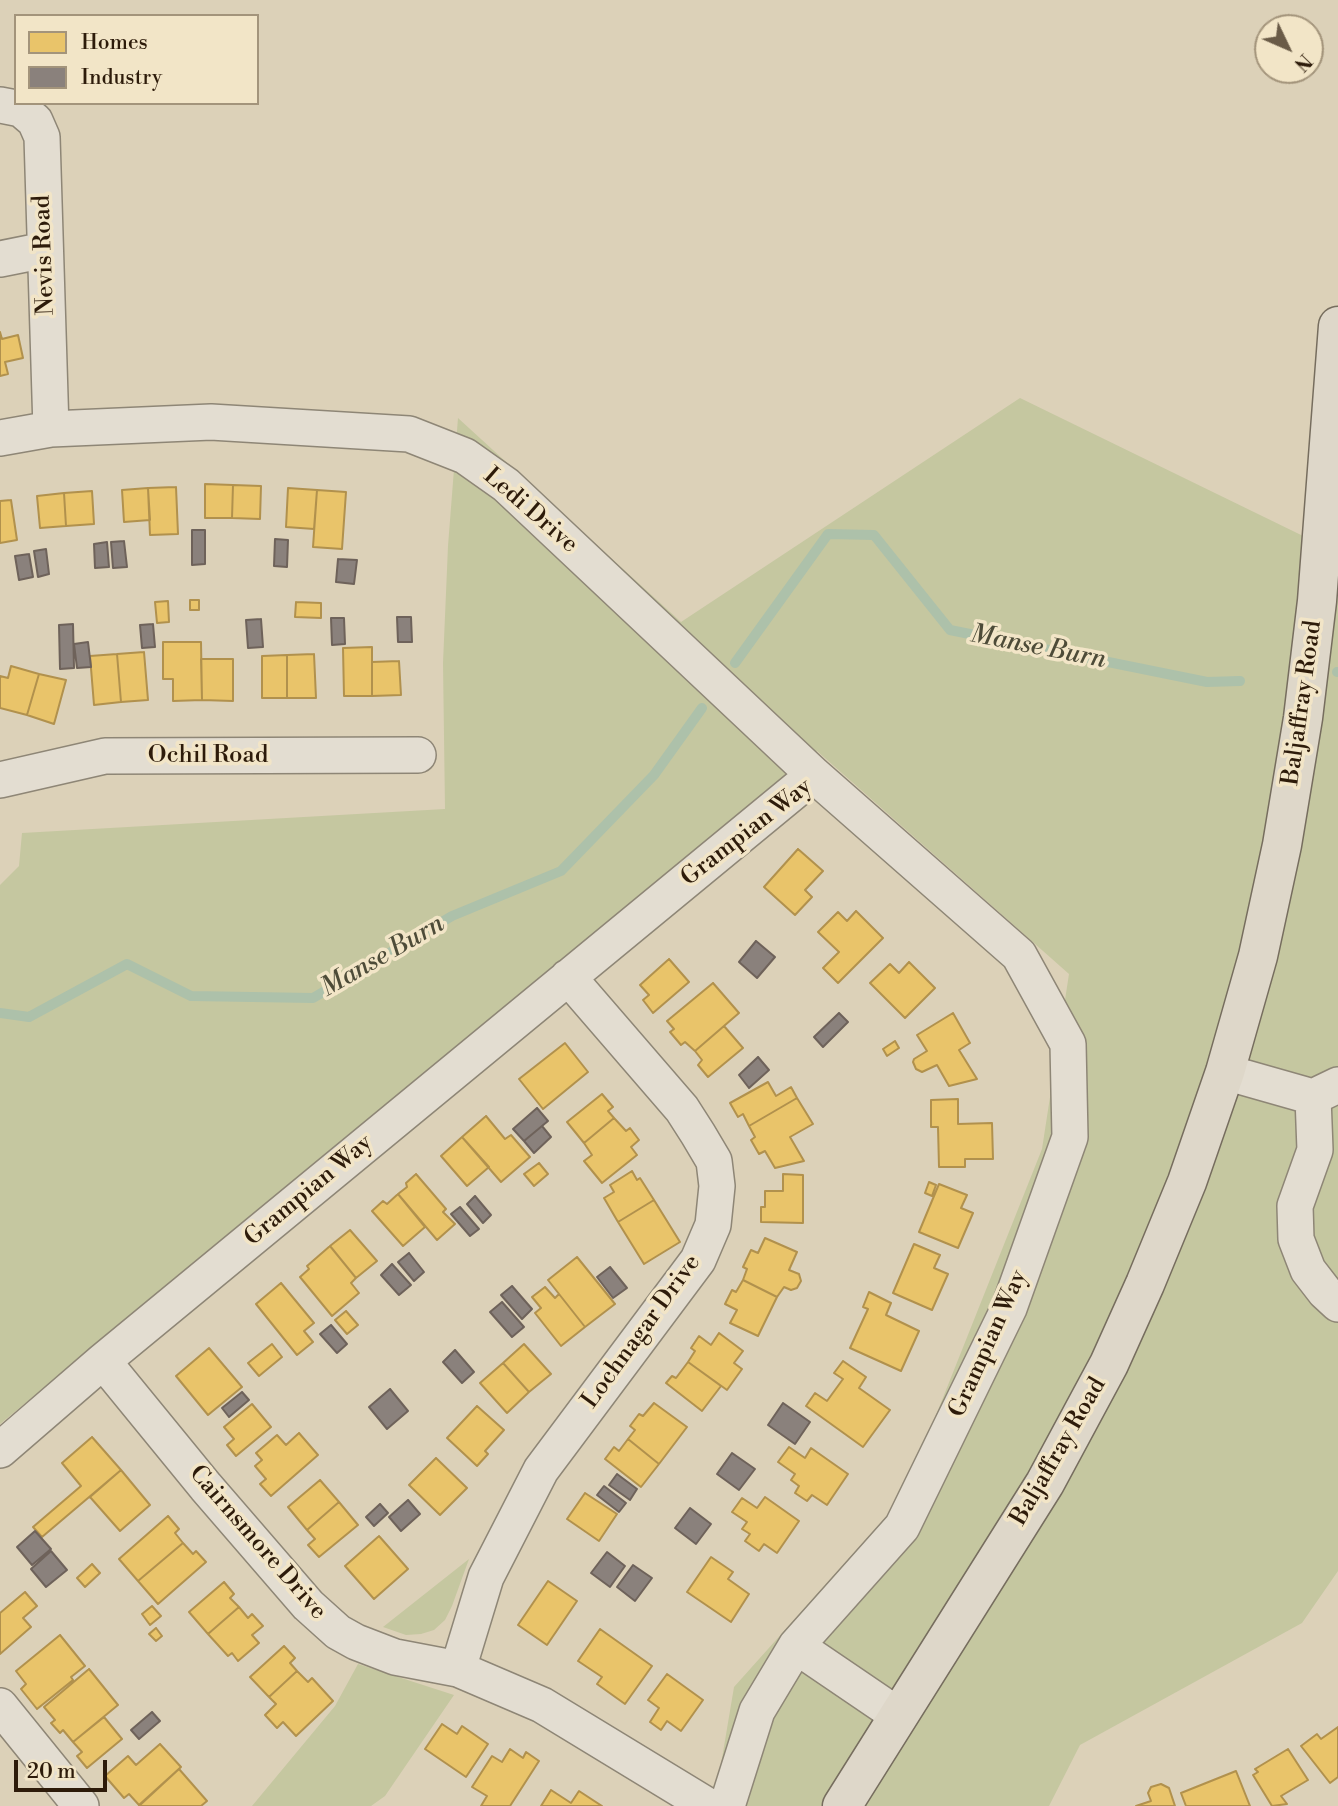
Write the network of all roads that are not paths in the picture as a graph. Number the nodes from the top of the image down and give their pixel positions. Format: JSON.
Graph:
{"nodes":[{"id":1,"x":0,"y":105,"type":"edge"},
{"id":2,"x":45,"y":250,"type":"junction"},
{"id":3,"x":0,"y":259,"type":"edge"},
{"id":4,"x":1338,"y":326,"type":"edge"},
{"id":5,"x":51,"y":429,"type":"junction"},
{"id":6,"x":0,"y":438,"type":"edge"},
{"id":7,"x":418,"y":755,"type":"dead end"},
{"id":8,"x":814,"y":775,"type":"junction"},
{"id":9,"x":0,"y":780,"type":"edge"},
{"id":10,"x":568,"y":977,"type":"junction"},
{"id":11,"x":1225,"y":1072,"type":"junction"},
{"id":12,"x":1326,"y":1091,"type":"edge"},
{"id":13,"x":1338,"y":1304,"type":"edge"},
{"id":14,"x":103,"y":1361,"type":"junction"},
{"id":15,"x":0,"y":1450,"type":"edge"},
{"id":16,"x":796,"y":1646,"type":"junction"},
{"id":17,"x":458,"y":1669,"type":"junction"},
{"id":18,"x":0,"y":1706,"type":"edge"},
{"id":19,"x":899,"y":1716,"type":"junction"},
{"id":20,"x":81,"y":1806,"type":"edge"},
{"id":21,"x":708,"y":1806,"type":"edge"},
{"id":22,"x":727,"y":1806,"type":"edge"},
{"id":23,"x":842,"y":1806,"type":"edge"}],
"edges":[{"from":1,"to":2,"type":"street","name":"Nevis Road"},
{"from":2,"to":3,"type":"street"},
{"from":2,"to":5,"type":"street","name":"Nevis Road"},
{"from":4,"to":11,"type":"main road","name":"Baljaffray Road"},
{"from":5,"to":6,"type":"street","name":"Ledi Drive"},
{"from":5,"to":8,"type":"street","name":"Ledi Drive"},
{"from":7,"to":9,"type":"street","name":"Ochil Road"},
{"from":8,"to":10,"type":"street","name":"Grampian Way"},
{"from":8,"to":16,"type":"street","name":"Grampian Way"},
{"from":10,"to":14,"type":"street","name":"Grampian Way"},
{"from":10,"to":17,"type":"street","name":"Lochnagar Drive"},
{"from":11,"to":12,"type":"street"},
{"from":11,"to":19,"type":"main road","name":"Baljaffray Road"},
{"from":12,"to":13,"type":"street"},
{"from":14,"to":15,"type":"street","name":"Grampian Way"},
{"from":14,"to":17,"type":"street","name":"Cairnsmore Drive"},
{"from":16,"to":19,"type":"street"},
{"from":16,"to":22,"type":"street","name":"Grampian Way"},
{"from":17,"to":21,"type":"street","name":"Cairnsmore Drive"},
{"from":18,"to":20,"type":"street"},
{"from":19,"to":23,"type":"main road","name":"Baljaffray Road"}]}
